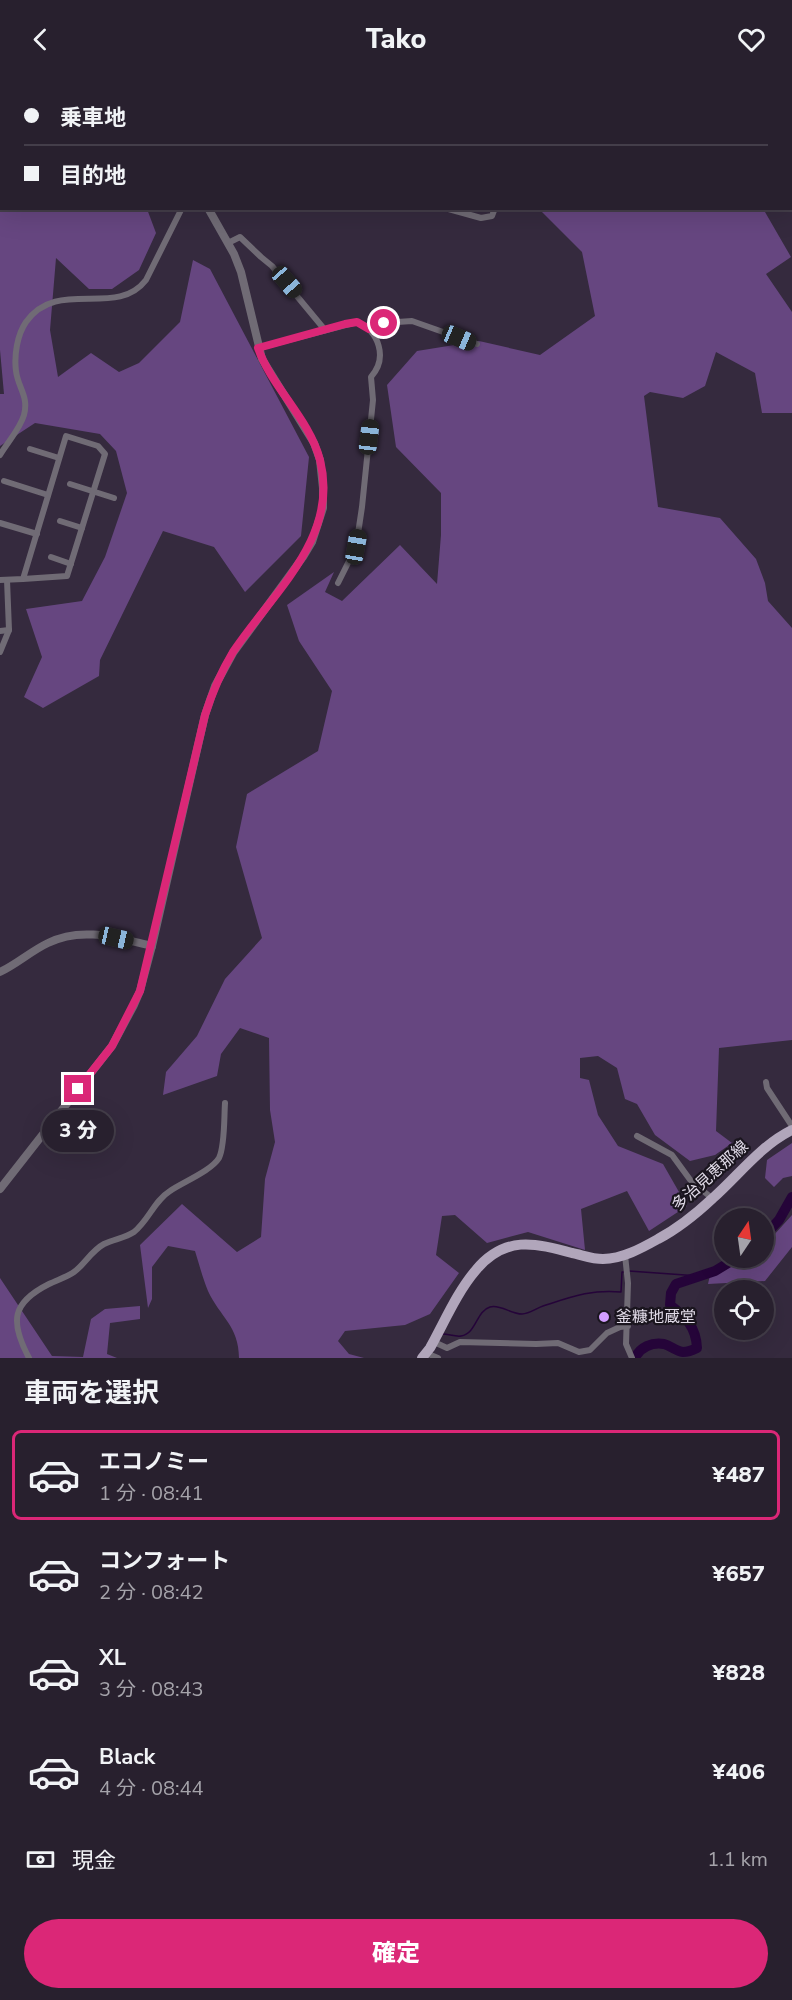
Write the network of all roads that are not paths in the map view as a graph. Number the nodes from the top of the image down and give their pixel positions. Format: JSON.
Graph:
{"nodes":[{"id":1,"x":181,"y":210,"type":"edge"},
{"id":2,"x":208,"y":210,"type":"edge"},
{"id":3,"x":452,"y":210,"type":"edge"},
{"id":4,"x":494,"y":210,"type":"edge"},
{"id":5,"x":228,"y":243,"type":"junction"},
{"id":6,"x":369,"y":329,"type":"junction"},
{"id":7,"x":325,"y":330,"type":"junction"},
{"id":8,"x":477,"y":345,"type":"dead end"},
{"id":9,"x":258,"y":348,"type":"junction"},
{"id":10,"x":30,"y":449,"type":"dead end"},
{"id":11,"x":0,"y":455,"type":"edge"},
{"id":12,"x":59,"y":458,"type":"junction"},
{"id":13,"x":4,"y":481,"type":"dead end"},
{"id":14,"x":70,"y":484,"type":"dead end"},
{"id":15,"x":93,"y":491,"type":"junction"},
{"id":16,"x":48,"y":495,"type":"junction"},
{"id":17,"x":114,"y":498,"type":"dead end"},
{"id":18,"x":60,"y":521,"type":"dead end"},
{"id":19,"x":0,"y":523,"type":"edge"},
{"id":20,"x":82,"y":528,"type":"junction"},
{"id":21,"x":37,"y":534,"type":"junction"},
{"id":22,"x":51,"y":557,"type":"dead end"},
{"id":23,"x":71,"y":564,"type":"junction"},
{"id":24,"x":23,"y":579,"type":"junction"},
{"id":25,"x":3,"y":580,"type":"edge"},
{"id":26,"x":338,"y":583,"type":"dead end"},
{"id":27,"x":9,"y":630,"type":"junction"},
{"id":28,"x":0,"y":631,"type":"edge"},
{"id":29,"x":0,"y":652,"type":"edge"},
{"id":30,"x":152,"y":946,"type":"junction"},
{"id":31,"x":0,"y":972,"type":"edge"},
{"id":32,"x":766,"y":1082,"type":"dead end"},
{"id":33,"x":225,"y":1103,"type":"dead end"},
{"id":34,"x":792,"y":1128,"type":"edge"},
{"id":35,"x":638,"y":1136,"type":"dead end"},
{"id":36,"x":0,"y":1189,"type":"edge"},
{"id":37,"x":713,"y":1199,"type":"junction"},
{"id":38,"x":625,"y":1255,"type":"junction"},
{"id":39,"x":628,"y":1326,"type":"junction"},
{"id":40,"x":434,"y":1342,"type":"junction"},
{"id":41,"x":424,"y":1355,"type":"edge"},
{"id":42,"x":28,"y":1358,"type":"edge"},
{"id":43,"x":438,"y":1358,"type":"edge"},
{"id":44,"x":632,"y":1358,"type":"edge"}],
"edges":[{"from":1,"to":11,"type":"street"},
{"from":2,"to":5,"type":"street"},
{"from":3,"to":4,"type":"street"},
{"from":5,"to":7,"type":"street"},
{"from":5,"to":9,"type":"street"},
{"from":6,"to":7,"type":"street"},
{"from":6,"to":8,"type":"street"},
{"from":6,"to":26,"type":"street"},
{"from":7,"to":9,"type":"street"},
{"from":9,"to":30,"type":"street"},
{"from":10,"to":12,"type":"street"},
{"from":12,"to":15,"type":"street"},
{"from":12,"to":16,"type":"street"},
{"from":13,"to":16,"type":"street"},
{"from":14,"to":15,"type":"street"},
{"from":15,"to":17,"type":"street"},
{"from":15,"to":20,"type":"street"},
{"from":16,"to":21,"type":"street"},
{"from":18,"to":20,"type":"street"},
{"from":19,"to":21,"type":"street"},
{"from":20,"to":23,"type":"street"},
{"from":21,"to":24,"type":"street"},
{"from":22,"to":23,"type":"street"},
{"from":23,"to":24,"type":"street"},
{"from":24,"to":25,"type":"street"},
{"from":25,"to":27,"type":"street"},
{"from":27,"to":28,"type":"street"},
{"from":27,"to":29,"type":"street"},
{"from":30,"to":31,"type":"street"},
{"from":30,"to":36,"type":"street"},
{"from":32,"to":34,"type":"street"},
{"from":33,"to":42,"type":"street"},
{"from":34,"to":37,"type":"main road","name":"多治見恵那線"},
{"from":35,"to":37,"type":"street"},
{"from":37,"to":38,"type":"main road","name":"多治見恵那線"},
{"from":38,"to":39,"type":"street"},
{"from":38,"to":40,"type":"main road","name":"多治見恵那線"},
{"from":39,"to":40,"type":"street"},
{"from":39,"to":44,"type":"street"},
{"from":40,"to":41,"type":"main road","name":"多治見恵那線"},
{"from":41,"to":43,"type":"street"}]}
